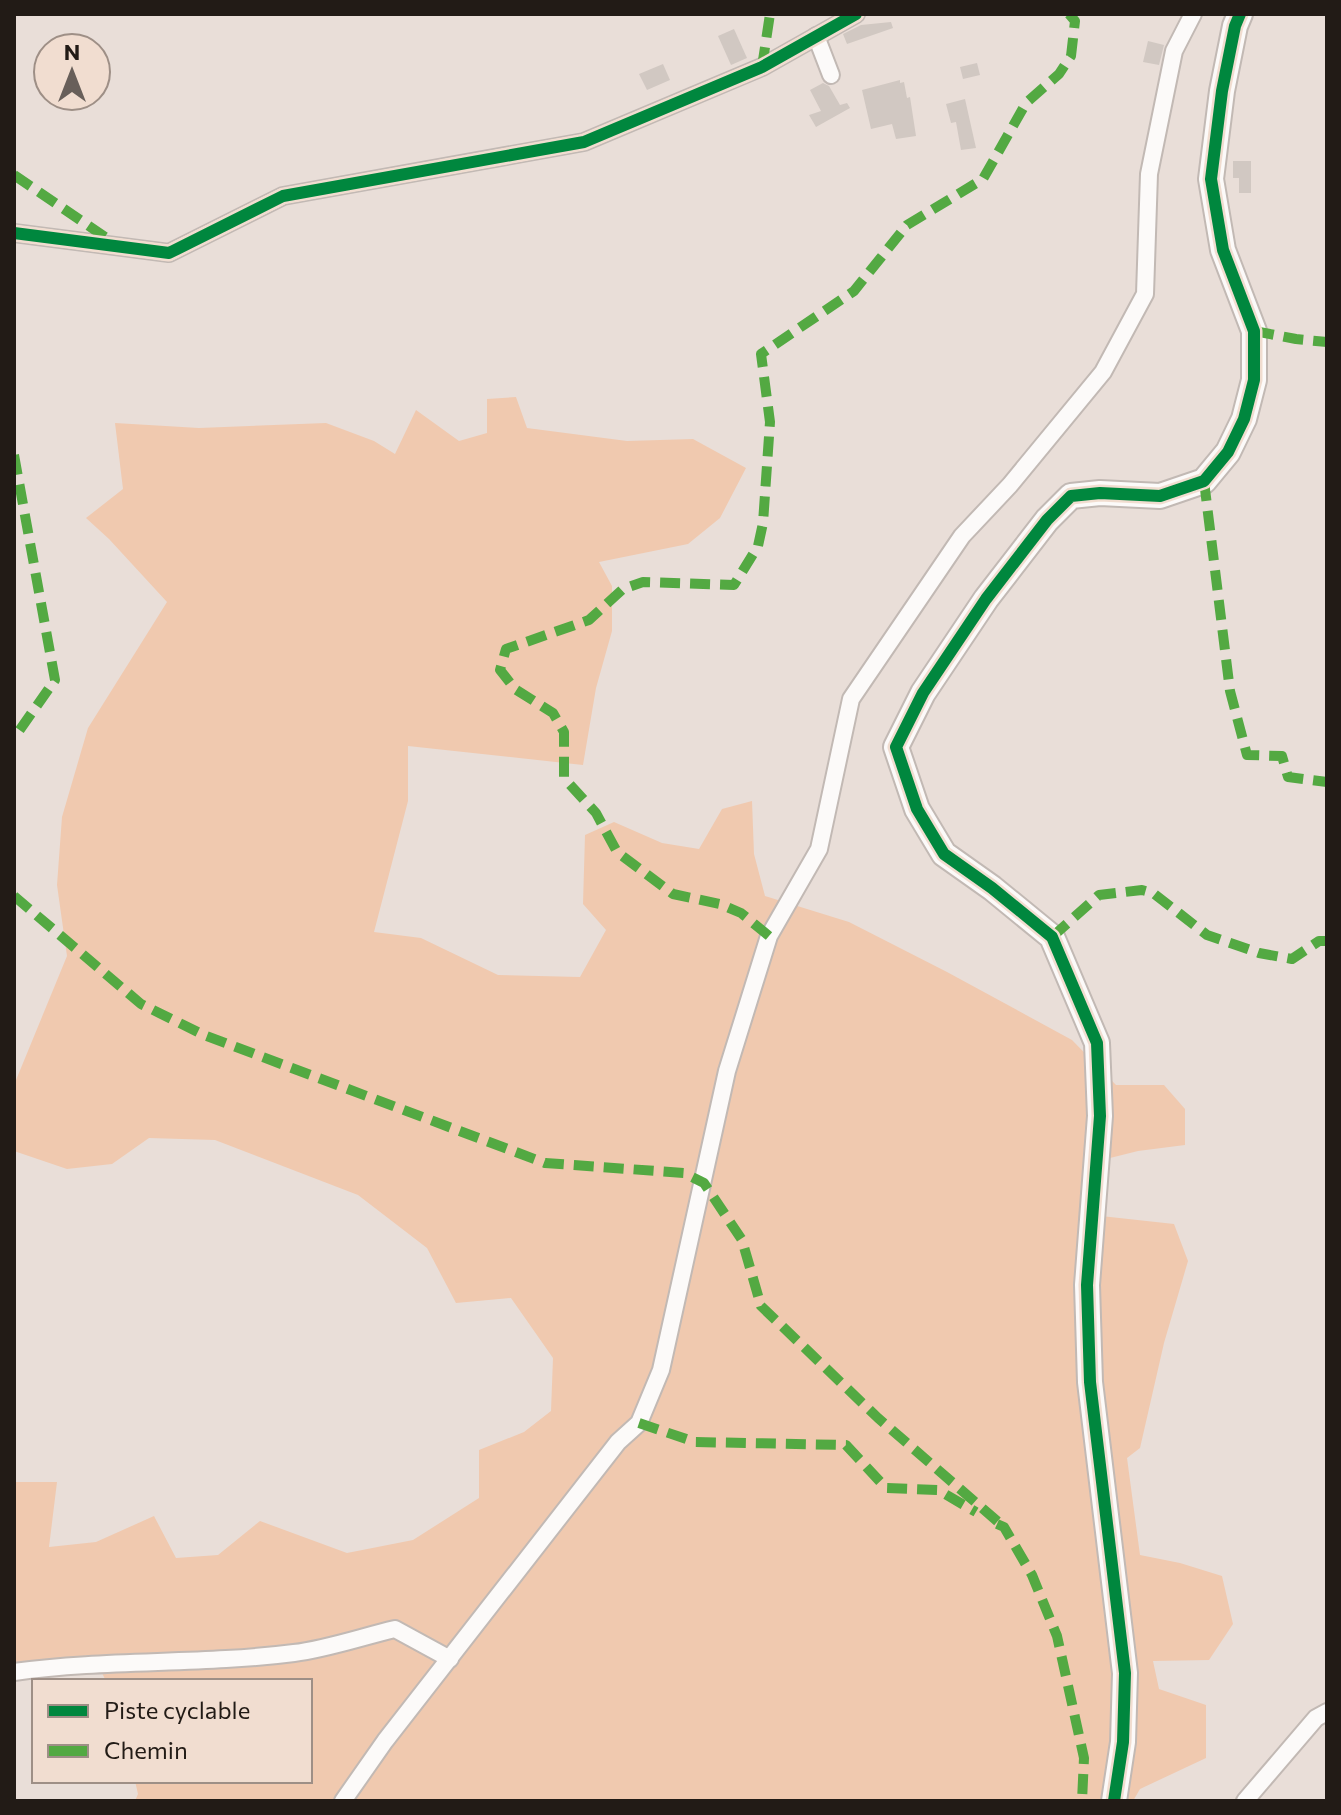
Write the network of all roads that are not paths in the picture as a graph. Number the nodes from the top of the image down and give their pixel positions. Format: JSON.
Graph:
{"nodes":[{"id":1,"x":856,"y":14,"type":"edge"},
{"id":2,"x":1193,"y":14,"type":"edge"},
{"id":3,"x":1240,"y":14,"type":"edge"},
{"id":4,"x":816,"y":36,"type":"junction"},
{"id":5,"x":831,"y":75,"type":"dead end"},
{"id":6,"x":14,"y":233,"type":"edge"},
{"id":7,"x":450,"y":1659,"type":"junction"},
{"id":8,"x":14,"y":1672,"type":"edge"},
{"id":9,"x":1327,"y":1712,"type":"edge"},
{"id":10,"x":343,"y":1801,"type":"edge"},
{"id":11,"x":1114,"y":1801,"type":"edge"},
{"id":12,"x":1245,"y":1801,"type":"edge"}],
"edges":[{"from":1,"to":4,"type":"street"},
{"from":2,"to":7,"type":"street"},
{"from":3,"to":11,"type":"street"},
{"from":4,"to":5,"type":"street"},
{"from":4,"to":6,"type":"street"},
{"from":7,"to":8,"type":"street"},
{"from":7,"to":10,"type":"street"},
{"from":9,"to":12,"type":"street"}]}
